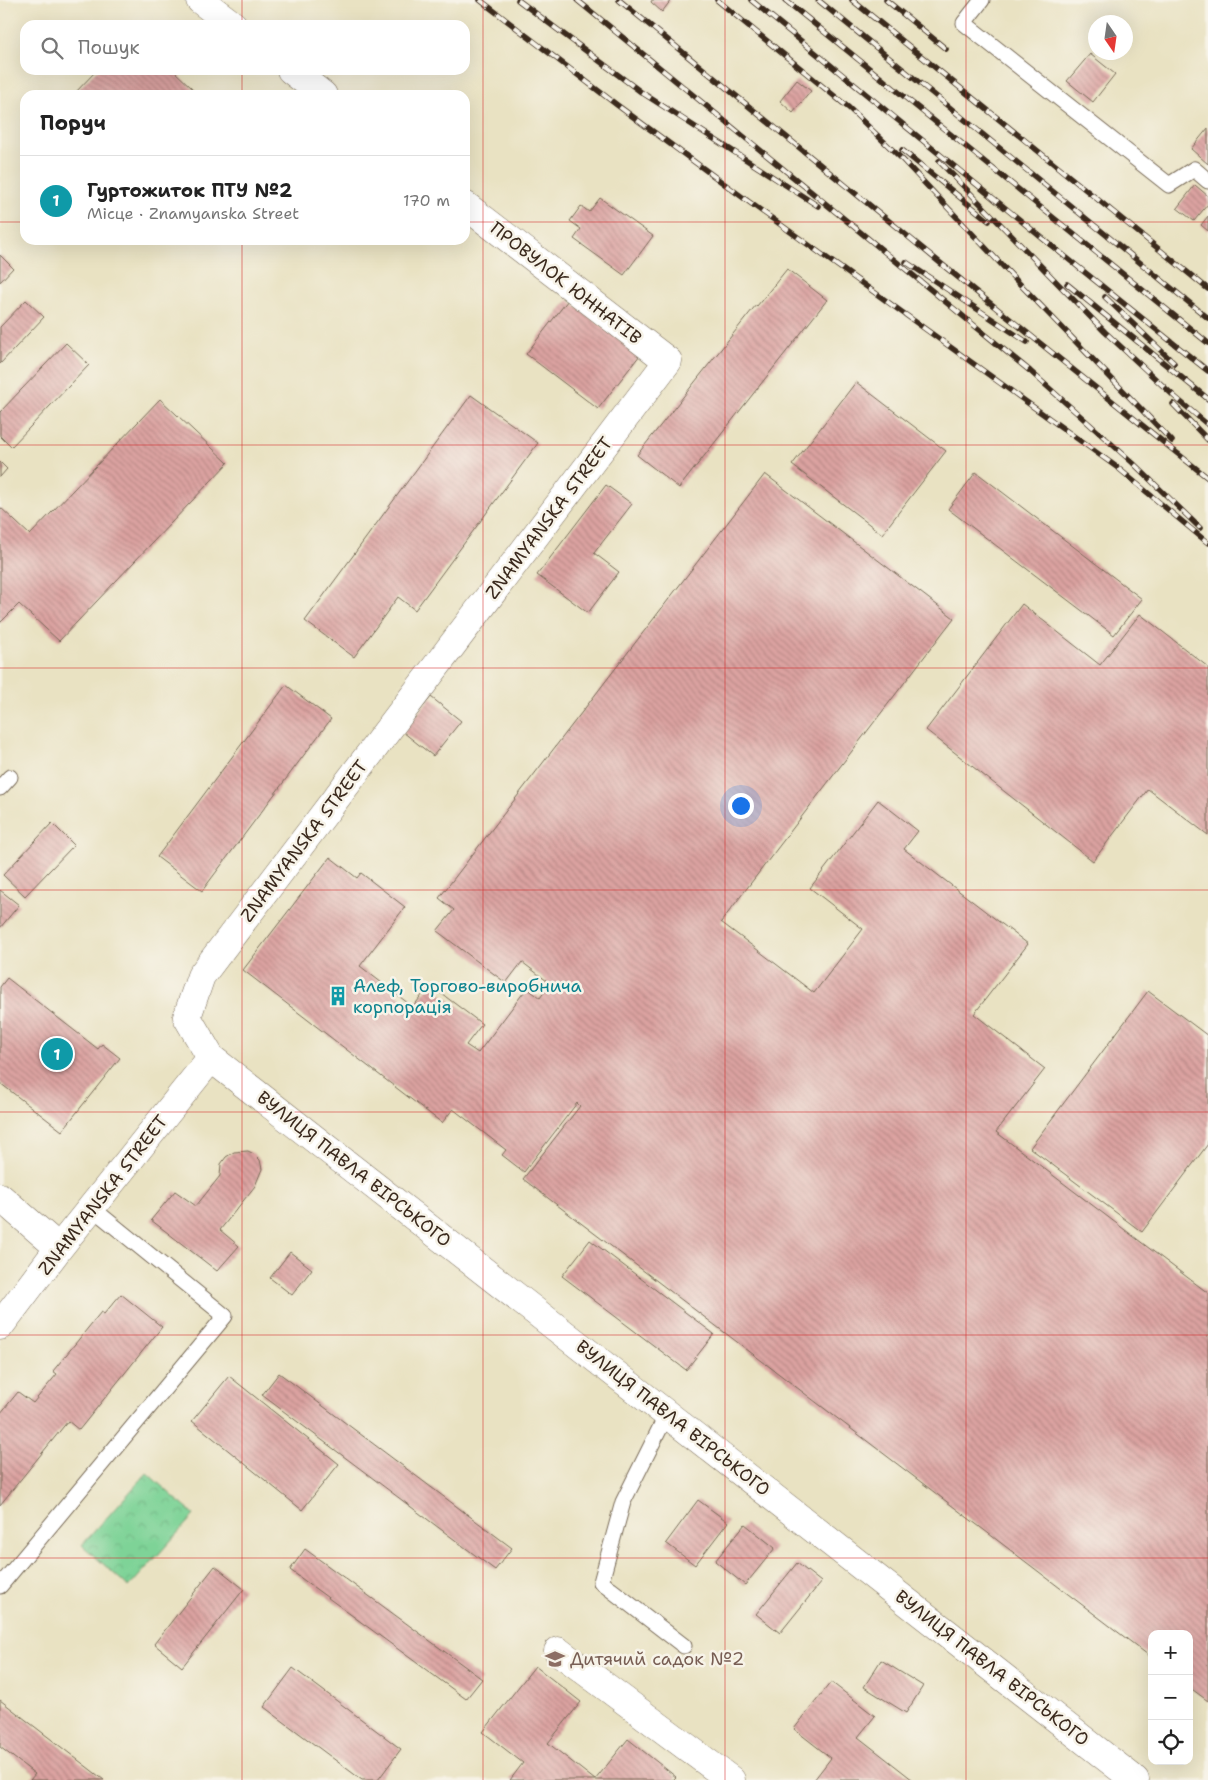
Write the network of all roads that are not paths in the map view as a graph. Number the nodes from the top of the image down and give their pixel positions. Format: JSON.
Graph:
{"nodes":[{"id":1,"x":200,"y":0,"type":"edge"},
{"id":2,"x":982,"y":0,"type":"edge"},
{"id":3,"x":226,"y":20,"type":"edge"},
{"id":4,"x":297,"y":75,"type":"edge"},
{"id":5,"x":317,"y":90,"type":"edge"},
{"id":6,"x":1208,"y":181,"type":"edge"},
{"id":7,"x":470,"y":208,"type":"edge"},
{"id":8,"x":668,"y":361,"type":"joint"},
{"id":9,"x":211,"y":1058,"type":"junction"},
{"id":10,"x":0,"y":1197,"type":"edge"},
{"id":11,"x":92,"y":1208,"type":"junction"},
{"id":12,"x":59,"y":1248,"type":"junction"},
{"id":13,"x":0,"y":1326,"type":"edge"},
{"id":14,"x":667,"y":1414,"type":"junction"},
{"id":15,"x":0,"y":1586,"type":"edge"},
{"id":16,"x":684,"y":1646,"type":"dead end"},
{"id":17,"x":558,"y":1650,"type":"dead end"},
{"id":18,"x":731,"y":1780,"type":"edge"},
{"id":19,"x":1135,"y":1780,"type":"edge"}],
"edges":[{"from":1,"to":3,"type":"street"},
{"from":2,"to":6,"type":"lane"},
{"from":4,"to":5,"type":"street"},
{"from":7,"to":8,"type":"street","name":"ПРОВУЛОК ЮННАТІВ"},
{"from":8,"to":9,"type":"street","name":"ZNAMYANSKA STREET"},
{"from":9,"to":11,"type":"street","name":"ZNAMYANSKA STREET"},
{"from":9,"to":14,"type":"street","name":"ВУЛИЦЯ ПАВЛА ВІРСЬКОГО"},
{"from":10,"to":12,"type":"street"},
{"from":11,"to":12,"type":"street","name":"ZNAMYANSKA STREET"},
{"from":11,"to":15,"type":"lane"},
{"from":12,"to":13,"type":"street","name":"ZNAMYANSKA STREET"},
{"from":14,"to":16,"type":"lane"},
{"from":14,"to":19,"type":"street","name":"ВУЛИЦЯ ПАВЛА ВІРСЬКОГО"},
{"from":17,"to":18,"type":"street"}]}
